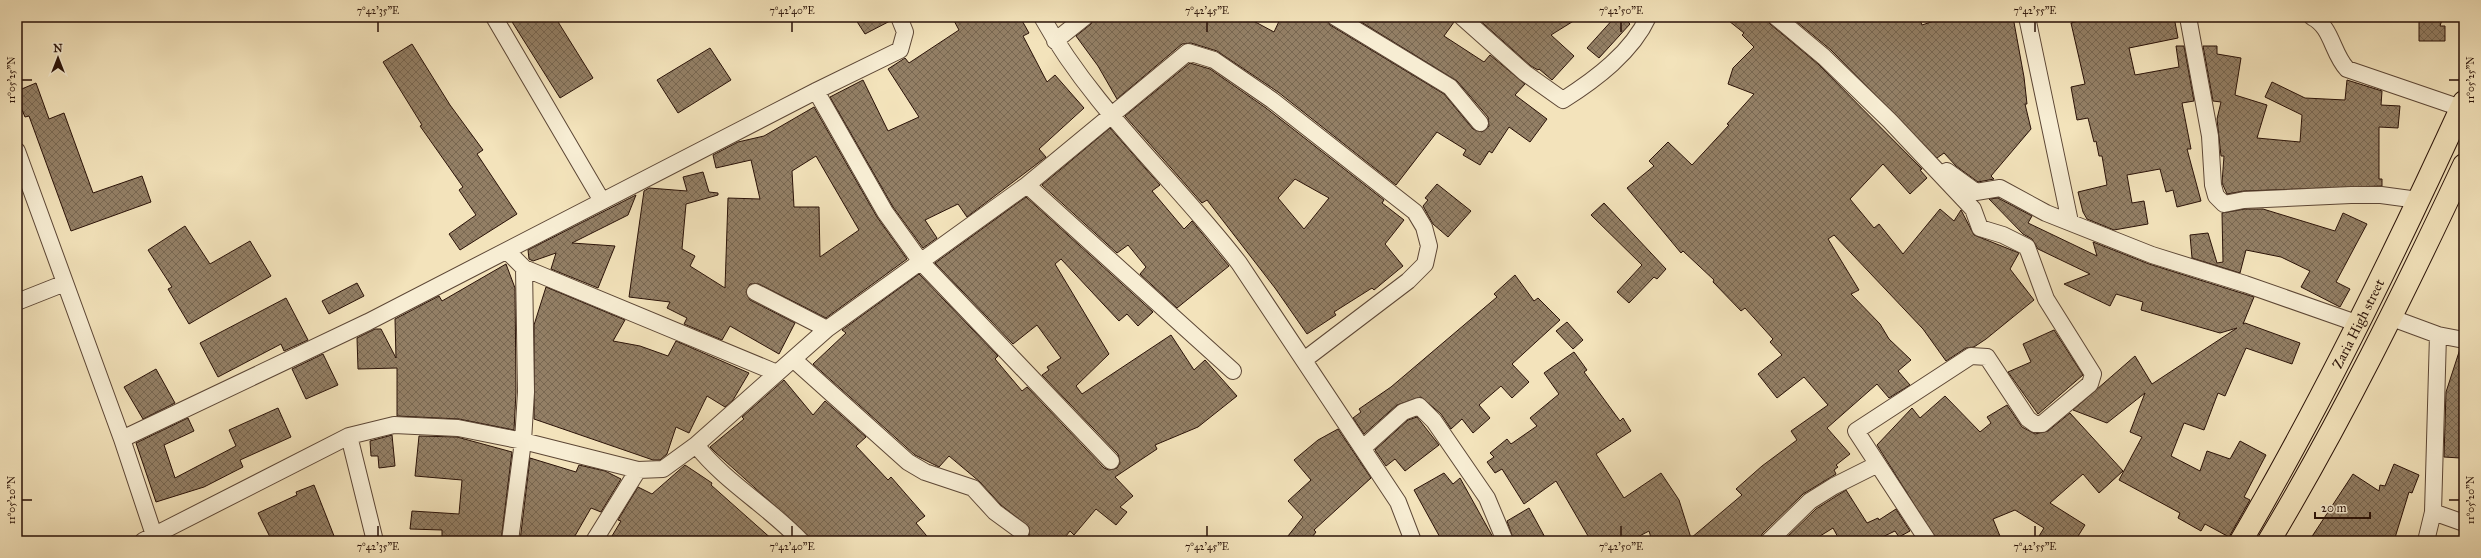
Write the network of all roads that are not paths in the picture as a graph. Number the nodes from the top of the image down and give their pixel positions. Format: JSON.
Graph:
{"nodes":[{"id":1,"x":494,"y":17,"type":"edge"},
{"id":2,"x":899,"y":17,"type":"edge"},
{"id":3,"x":1042,"y":17,"type":"edge"},
{"id":4,"x":1084,"y":17,"type":"edge"},
{"id":5,"x":1335,"y":17,"type":"edge"},
{"id":6,"x":1462,"y":17,"type":"edge"},
{"id":7,"x":1648,"y":17,"type":"edge"},
{"id":8,"x":1776,"y":17,"type":"edge"},
{"id":9,"x":2027,"y":17,"type":"edge"},
{"id":10,"x":2188,"y":17,"type":"edge"},
{"id":11,"x":2312,"y":17,"type":"edge"},
{"id":12,"x":1055,"y":41,"type":"junction"},
{"id":13,"x":816,"y":91,"type":"junction"},
{"id":14,"x":2462,"y":105,"type":"edge"},
{"id":15,"x":1111,"y":115,"type":"junction"},
{"id":16,"x":1480,"y":123,"type":"dead end"},
{"id":17,"x":1917,"y":149,"type":"junction"},
{"id":18,"x":17,"y":151,"type":"edge"},
{"id":19,"x":2464,"y":165,"type":"edge"},
{"id":20,"x":1028,"y":185,"type":"junction"},
{"id":21,"x":2418,"y":200,"type":"junction"},
{"id":22,"x":602,"y":201,"type":"junction"},
{"id":23,"x":2070,"y":222,"type":"junction"},
{"id":24,"x":508,"y":252,"type":"junction"},
{"id":25,"x":921,"y":262,"type":"junction"},
{"id":26,"x":524,"y":268,"type":"junction"},
{"id":27,"x":64,"y":283,"type":"junction"},
{"id":28,"x":755,"y":292,"type":"dead end"},
{"id":29,"x":17,"y":302,"type":"edge"},
{"id":30,"x":2392,"y":318,"type":"junction"},
{"id":31,"x":2359,"y":324,"type":"junction"},
{"id":32,"x":827,"y":329,"type":"junction"},
{"id":33,"x":2438,"y":335,"type":"junction"},
{"id":34,"x":2464,"y":340,"type":"edge"},
{"id":35,"x":793,"y":359,"type":"junction"},
{"id":36,"x":1304,"y":360,"type":"junction"},
{"id":37,"x":1233,"y":371,"type":"dead end"},
{"id":38,"x":777,"y":373,"type":"junction"},
{"id":39,"x":350,"y":436,"type":"junction"},
{"id":40,"x":122,"y":439,"type":"junction"},
{"id":41,"x":523,"y":441,"type":"junction"},
{"id":42,"x":696,"y":445,"type":"junction"},
{"id":43,"x":1364,"y":448,"type":"junction"},
{"id":44,"x":1111,"y":461,"type":"dead end"},
{"id":45,"x":1876,"y":465,"type":"junction"},
{"id":46,"x":638,"y":470,"type":"junction"},
{"id":47,"x":2433,"y":512,"type":"junction"},
{"id":48,"x":2464,"y":523,"type":"edge"},
{"id":49,"x":1021,"y":531,"type":"dead end"},
{"id":50,"x":151,"y":539,"type":"edge"},
{"id":51,"x":375,"y":541,"type":"edge"},
{"id":52,"x":510,"y":541,"type":"edge"},
{"id":53,"x":594,"y":541,"type":"edge"},
{"id":54,"x":801,"y":541,"type":"edge"},
{"id":55,"x":1413,"y":541,"type":"edge"},
{"id":56,"x":1505,"y":541,"type":"edge"},
{"id":57,"x":1769,"y":541,"type":"edge"},
{"id":58,"x":1928,"y":541,"type":"edge"},
{"id":59,"x":2241,"y":541,"type":"edge"},
{"id":60,"x":2269,"y":541,"type":"edge"},
{"id":61,"x":2426,"y":541,"type":"edge"}],
"edges":[{"from":1,"to":22,"type":"street"},
{"from":2,"to":13,"type":"street"},
{"from":3,"to":12,"type":"street"},
{"from":4,"to":12,"type":"street"},
{"from":5,"to":16,"type":"street"},
{"from":6,"to":7,"type":"street"},
{"from":8,"to":17,"type":"street"},
{"from":9,"to":23,"type":"street"},
{"from":10,"to":21,"type":"street"},
{"from":11,"to":14,"type":"street"},
{"from":12,"to":15,"type":"street"},
{"from":13,"to":22,"type":"street"},
{"from":13,"to":25,"type":"street"},
{"from":14,"to":21,"type":"main road","name":"Zaria High street"},
{"from":15,"to":20,"type":"street"},
{"from":15,"to":36,"type":"street"},
{"from":15,"to":36,"type":"street"},
{"from":17,"to":23,"type":"street"},
{"from":17,"to":45,"type":"street"},
{"from":18,"to":27,"type":"street"},
{"from":19,"to":30,"type":"main road","name":"Zaria High street"},
{"from":20,"to":25,"type":"street"},
{"from":20,"to":37,"type":"street"},
{"from":21,"to":31,"type":"main road","name":"Zaria High street"},
{"from":22,"to":24,"type":"street"},
{"from":23,"to":31,"type":"street"},
{"from":24,"to":26,"type":"street"},
{"from":24,"to":40,"type":"street"},
{"from":25,"to":32,"type":"street"},
{"from":25,"to":44,"type":"street"},
{"from":26,"to":38,"type":"street"},
{"from":26,"to":41,"type":"street"},
{"from":27,"to":29,"type":"street"},
{"from":27,"to":40,"type":"street"},
{"from":28,"to":32,"type":"street"},
{"from":30,"to":33,"type":"street"},
{"from":30,"to":60,"type":"main road","name":"Zaria High street"},
{"from":31,"to":59,"type":"main road","name":"Zaria High street"},
{"from":32,"to":35,"type":"street"},
{"from":33,"to":34,"type":"street"},
{"from":33,"to":47,"type":"street"},
{"from":35,"to":38,"type":"street"},
{"from":35,"to":49,"type":"street"},
{"from":36,"to":43,"type":"street"},
{"from":38,"to":42,"type":"street"},
{"from":39,"to":41,"type":"street"},
{"from":39,"to":50,"type":"street"},
{"from":39,"to":51,"type":"street"},
{"from":40,"to":50,"type":"street"},
{"from":41,"to":46,"type":"street"},
{"from":41,"to":52,"type":"street"},
{"from":42,"to":46,"type":"street"},
{"from":42,"to":54,"type":"street"},
{"from":43,"to":55,"type":"street"},
{"from":43,"to":56,"type":"street"},
{"from":45,"to":57,"type":"street"},
{"from":45,"to":58,"type":"street"},
{"from":46,"to":53,"type":"street"},
{"from":47,"to":48,"type":"street"},
{"from":47,"to":61,"type":"street"}]}
